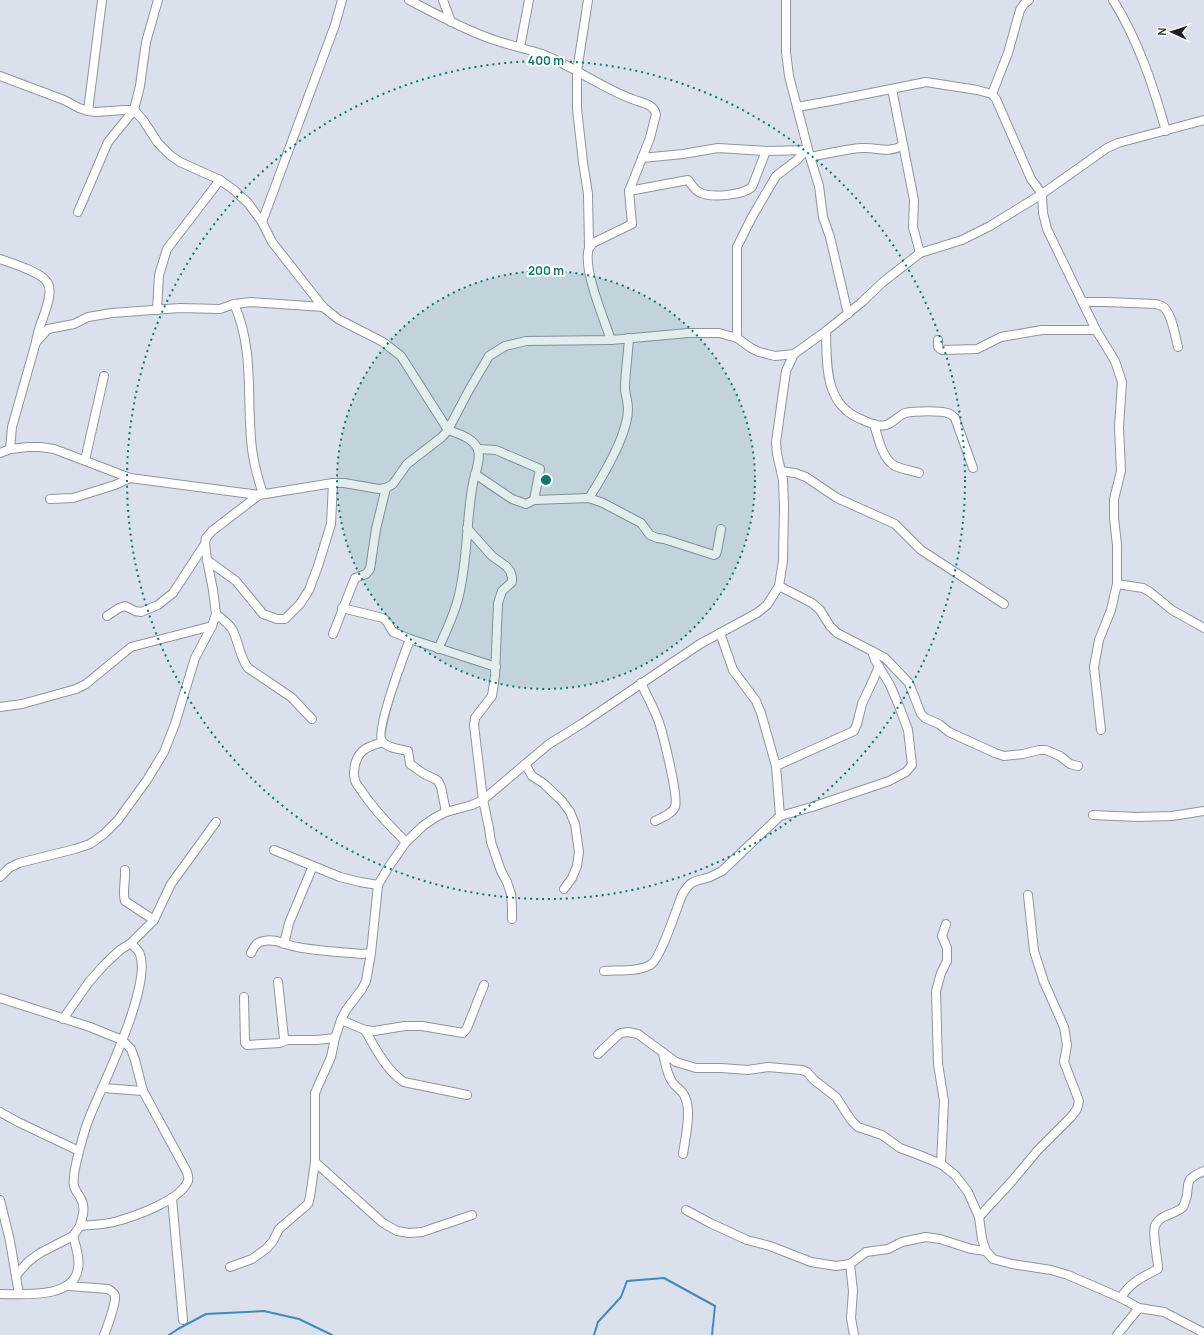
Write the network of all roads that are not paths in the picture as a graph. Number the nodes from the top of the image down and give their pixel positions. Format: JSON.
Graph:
{"nodes":[{"id":1,"x":102,"y":0,"type":"edge"},
{"id":2,"x":158,"y":0,"type":"edge"},
{"id":3,"x":342,"y":0,"type":"edge"},
{"id":4,"x":409,"y":0,"type":"edge"},
{"id":5,"x":443,"y":0,"type":"edge"},
{"id":6,"x":529,"y":0,"type":"edge"},
{"id":7,"x":588,"y":0,"type":"edge"},
{"id":8,"x":786,"y":0,"type":"edge"},
{"id":9,"x":1029,"y":0,"type":"edge"},
{"id":10,"x":1113,"y":0,"type":"edge"},
{"id":11,"x":451,"y":22,"type":"junction"},
{"id":12,"x":520,"y":47,"type":"junction"},
{"id":13,"x":578,"y":71,"type":"junction"},
{"id":14,"x":0,"y":76,"type":"edge"},
{"id":15,"x":892,"y":89,"type":"junction"},
{"id":16,"x":992,"y":94,"type":"junction"},
{"id":17,"x":797,"y":107,"type":"junction"},
{"id":18,"x":134,"y":110,"type":"junction"},
{"id":19,"x":88,"y":111,"type":"junction"},
{"id":20,"x":1204,"y":120,"type":"edge"},
{"id":21,"x":1166,"y":131,"type":"junction"},
{"id":22,"x":902,"y":146,"type":"junction"},
{"id":23,"x":766,"y":150,"type":"junction"},
{"id":24,"x":808,"y":152,"type":"junction"},
{"id":25,"x":642,"y":158,"type":"junction"},
{"id":26,"x":220,"y":180,"type":"junction"},
{"id":27,"x":629,"y":191,"type":"junction"},
{"id":28,"x":1042,"y":194,"type":"junction"},
{"id":29,"x":78,"y":212,"type":"dead end"},
{"id":30,"x":262,"y":222,"type":"junction"},
{"id":31,"x":589,"y":247,"type":"junction"},
{"id":32,"x":920,"y":254,"type":"junction"},
{"id":33,"x":0,"y":259,"type":"edge"},
{"id":34,"x":1084,"y":302,"type":"junction"},
{"id":35,"x":234,"y":304,"type":"junction"},
{"id":36,"x":323,"y":307,"type":"junction"},
{"id":37,"x":157,"y":310,"type":"junction"},
{"id":38,"x":848,"y":314,"type":"junction"},
{"id":39,"x":1096,"y":330,"type":"junction"},
{"id":40,"x":826,"y":331,"type":"junction"},
{"id":41,"x":629,"y":338,"type":"junction"},
{"id":42,"x":737,"y":338,"type":"junction"},
{"id":43,"x":611,"y":340,"type":"junction"},
{"id":44,"x":938,"y":340,"type":"dead end"},
{"id":45,"x":36,"y":342,"type":"junction"},
{"id":46,"x":1178,"y":346,"type":"dead end"},
{"id":47,"x":794,"y":354,"type":"junction"},
{"id":48,"x":104,"y":376,"type":"dead end"},
{"id":49,"x":874,"y":424,"type":"junction"},
{"id":50,"x":448,"y":430,"type":"junction"},
{"id":51,"x":10,"y":449,"type":"junction"},
{"id":52,"x":478,"y":449,"type":"junction"},
{"id":53,"x":0,"y":453,"type":"edge"},
{"id":54,"x":85,"y":460,"type":"junction"},
{"id":55,"x":973,"y":468,"type":"dead end"},
{"id":56,"x":781,"y":471,"type":"junction"},
{"id":57,"x":919,"y":473,"type":"dead end"},
{"id":58,"x":475,"y":474,"type":"junction"},
{"id":59,"x":130,"y":478,"type":"junction"},
{"id":60,"x":333,"y":483,"type":"junction"},
{"id":61,"x":386,"y":488,"type":"junction"},
{"id":62,"x":261,"y":494,"type":"junction"},
{"id":63,"x":589,"y":498,"type":"junction"},
{"id":64,"x":50,"y":499,"type":"dead end"},
{"id":65,"x":534,"y":500,"type":"junction"},
{"id":66,"x":467,"y":528,"type":"junction"},
{"id":67,"x":721,"y":529,"type":"dead end"},
{"id":68,"x":205,"y":544,"type":"junction"},
{"id":69,"x":207,"y":560,"type":"junction"},
{"id":70,"x":1117,"y":584,"type":"junction"},
{"id":71,"x":779,"y":586,"type":"junction"},
{"id":72,"x":1004,"y":604,"type":"dead end"},
{"id":73,"x":342,"y":608,"type":"junction"},
{"id":74,"x":216,"y":614,"type":"junction"},
{"id":75,"x":107,"y":616,"type":"dead end"},
{"id":76,"x":212,"y":626,"type":"junction"},
{"id":77,"x":1204,"y":628,"type":"edge"},
{"id":78,"x":720,"y":633,"type":"junction"},
{"id":79,"x":333,"y":634,"type":"dead end"},
{"id":80,"x":410,"y":639,"type":"junction"},
{"id":81,"x":438,"y":649,"type":"junction"},
{"id":82,"x":872,"y":650,"type":"junction"},
{"id":83,"x":496,"y":667,"type":"junction"},
{"id":84,"x":879,"y":667,"type":"junction"},
{"id":85,"x":641,"y":683,"type":"junction"},
{"id":86,"x":0,"y":706,"type":"edge"},
{"id":87,"x":312,"y":719,"type":"dead end"},
{"id":88,"x":1101,"y":730,"type":"dead end"},
{"id":89,"x":382,"y":742,"type":"junction"},
{"id":90,"x":525,"y":764,"type":"junction"},
{"id":91,"x":776,"y":766,"type":"junction"},
{"id":92,"x":1078,"y":766,"type":"dead end"},
{"id":93,"x":483,"y":800,"type":"junction"},
{"id":94,"x":1204,"y":811,"type":"edge"},
{"id":95,"x":446,"y":812,"type":"junction"},
{"id":96,"x":1094,"y":814,"type":"dead end"},
{"id":97,"x":780,"y":816,"type":"junction"},
{"id":98,"x":655,"y":821,"type":"dead end"},
{"id":99,"x":216,"y":822,"type":"dead end"},
{"id":100,"x":406,"y":842,"type":"junction"},
{"id":101,"x":274,"y":850,"type":"dead end"},
{"id":102,"x":313,"y":866,"type":"junction"},
{"id":103,"x":125,"y":870,"type":"dead end"},
{"id":104,"x":0,"y":877,"type":"edge"},
{"id":105,"x":378,"y":885,"type":"junction"},
{"id":106,"x":564,"y":889,"type":"dead end"},
{"id":107,"x":1028,"y":895,"type":"dead end"},
{"id":108,"x":512,"y":919,"type":"dead end"},
{"id":109,"x":154,"y":920,"type":"junction"},
{"id":110,"x":946,"y":924,"type":"dead end"},
{"id":111,"x":131,"y":943,"type":"junction"},
{"id":112,"x":284,"y":944,"type":"junction"},
{"id":113,"x":252,"y":953,"type":"dead end"},
{"id":114,"x":372,"y":953,"type":"junction"},
{"id":115,"x":604,"y":971,"type":"dead end"},
{"id":116,"x":278,"y":982,"type":"dead end"},
{"id":117,"x":484,"y":985,"type":"dead end"},
{"id":118,"x":244,"y":997,"type":"dead end"},
{"id":119,"x":0,"y":998,"type":"edge"},
{"id":120,"x":63,"y":1019,"type":"junction"},
{"id":121,"x":341,"y":1020,"type":"junction"},
{"id":122,"x":364,"y":1030,"type":"junction"},
{"id":123,"x":335,"y":1038,"type":"junction"},
{"id":124,"x":122,"y":1040,"type":"junction"},
{"id":125,"x":287,"y":1040,"type":"junction"},
{"id":126,"x":663,"y":1053,"type":"junction"},
{"id":127,"x":598,"y":1054,"type":"dead end"},
{"id":128,"x":103,"y":1088,"type":"junction"},
{"id":129,"x":143,"y":1091,"type":"junction"},
{"id":130,"x":466,"y":1095,"type":"dead end"},
{"id":131,"x":0,"y":1112,"type":"edge"},
{"id":132,"x":79,"y":1151,"type":"junction"},
{"id":133,"x":683,"y":1154,"type":"dead end"},
{"id":134,"x":315,"y":1162,"type":"junction"},
{"id":135,"x":941,"y":1164,"type":"junction"},
{"id":136,"x":1204,"y":1171,"type":"edge"},
{"id":137,"x":172,"y":1198,"type":"junction"},
{"id":138,"x":0,"y":1200,"type":"edge"},
{"id":139,"x":686,"y":1210,"type":"dead end"},
{"id":140,"x":472,"y":1215,"type":"dead end"},
{"id":141,"x":979,"y":1217,"type":"junction"},
{"id":142,"x":3,"y":1224,"type":"edge"},
{"id":143,"x":80,"y":1226,"type":"junction"},
{"id":144,"x":73,"y":1236,"type":"junction"},
{"id":145,"x":986,"y":1251,"type":"junction"},
{"id":146,"x":850,"y":1264,"type":"junction"},
{"id":147,"x":230,"y":1267,"type":"dead end"},
{"id":148,"x":16,"y":1277,"type":"junction"},
{"id":149,"x":69,"y":1286,"type":"junction"},
{"id":150,"x":0,"y":1294,"type":"edge"},
{"id":151,"x":19,"y":1294,"type":"junction"},
{"id":152,"x":1121,"y":1298,"type":"junction"},
{"id":153,"x":1139,"y":1308,"type":"junction"},
{"id":154,"x":183,"y":1320,"type":"dead end"},
{"id":155,"x":1204,"y":1333,"type":"edge"},
{"id":156,"x":104,"y":1335,"type":"edge"},
{"id":157,"x":854,"y":1335,"type":"edge"},
{"id":158,"x":1118,"y":1335,"type":"edge"}],
"edges":[{"from":1,"to":19,"type":"street"},
{"from":2,"to":18,"type":"street"},
{"from":3,"to":30,"type":"street"},
{"from":4,"to":11,"type":"street"},
{"from":5,"to":11,"type":"street"},
{"from":6,"to":12,"type":"street"},
{"from":7,"to":13,"type":"street"},
{"from":8,"to":17,"type":"street"},
{"from":9,"to":16,"type":"street"},
{"from":10,"to":21,"type":"street"},
{"from":11,"to":12,"type":"street"},
{"from":12,"to":13,"type":"street"},
{"from":13,"to":25,"type":"street"},
{"from":13,"to":31,"type":"street"},
{"from":14,"to":19,"type":"street"},
{"from":15,"to":16,"type":"street"},
{"from":15,"to":17,"type":"street"},
{"from":15,"to":22,"type":"street"},
{"from":16,"to":28,"type":"street"},
{"from":17,"to":24,"type":"street"},
{"from":18,"to":19,"type":"street"},
{"from":18,"to":26,"type":"street"},
{"from":18,"to":29,"type":"street"},
{"from":20,"to":21,"type":"street"},
{"from":21,"to":28,"type":"street"},
{"from":22,"to":24,"type":"street"},
{"from":22,"to":32,"type":"street"},
{"from":23,"to":24,"type":"street"},
{"from":23,"to":25,"type":"street"},
{"from":23,"to":27,"type":"street"},
{"from":24,"to":38,"type":"street"},
{"from":24,"to":42,"type":"street"},
{"from":25,"to":27,"type":"street"},
{"from":26,"to":30,"type":"street"},
{"from":26,"to":37,"type":"street"},
{"from":27,"to":31,"type":"street"},
{"from":28,"to":32,"type":"street"},
{"from":28,"to":34,"type":"street"},
{"from":30,"to":36,"type":"street"},
{"from":31,"to":43,"type":"street"},
{"from":32,"to":38,"type":"street"},
{"from":33,"to":45,"type":"street"},
{"from":34,"to":39,"type":"street"},
{"from":34,"to":46,"type":"street"},
{"from":35,"to":36,"type":"street"},
{"from":35,"to":37,"type":"street"},
{"from":35,"to":62,"type":"street"},
{"from":36,"to":50,"type":"street"},
{"from":37,"to":45,"type":"street"},
{"from":38,"to":40,"type":"street"},
{"from":39,"to":44,"type":"street"},
{"from":39,"to":70,"type":"street"},
{"from":40,"to":47,"type":"street"},
{"from":40,"to":49,"type":"street"},
{"from":41,"to":42,"type":"street"},
{"from":41,"to":43,"type":"street"},
{"from":41,"to":63,"type":"street"},
{"from":42,"to":47,"type":"street"},
{"from":43,"to":50,"type":"street"},
{"from":45,"to":51,"type":"street"},
{"from":47,"to":56,"type":"street"},
{"from":48,"to":54,"type":"street"},
{"from":49,"to":55,"type":"street"},
{"from":49,"to":57,"type":"street"},
{"from":50,"to":52,"type":"street"},
{"from":50,"to":61,"type":"street"},
{"from":51,"to":53,"type":"street"},
{"from":51,"to":54,"type":"street"},
{"from":52,"to":58,"type":"street"},
{"from":52,"to":65,"type":"street"},
{"from":54,"to":59,"type":"street"},
{"from":56,"to":71,"type":"street"},
{"from":56,"to":72,"type":"street"},
{"from":58,"to":65,"type":"street"},
{"from":58,"to":66,"type":"street"},
{"from":59,"to":62,"type":"street"},
{"from":59,"to":64,"type":"street"},
{"from":60,"to":61,"type":"street"},
{"from":60,"to":62,"type":"street"},
{"from":60,"to":69,"type":"street"},
{"from":61,"to":73,"type":"street"},
{"from":62,"to":68,"type":"street"},
{"from":63,"to":65,"type":"street"},
{"from":63,"to":67,"type":"street"},
{"from":66,"to":81,"type":"street"},
{"from":66,"to":83,"type":"street"},
{"from":68,"to":69,"type":"street"},
{"from":68,"to":75,"type":"street"},
{"from":69,"to":74,"type":"street"},
{"from":70,"to":77,"type":"street"},
{"from":70,"to":88,"type":"street"},
{"from":71,"to":78,"type":"street"},
{"from":71,"to":82,"type":"street"},
{"from":73,"to":79,"type":"street"},
{"from":73,"to":80,"type":"street"},
{"from":74,"to":76,"type":"street"},
{"from":74,"to":87,"type":"street"},
{"from":76,"to":86,"type":"street"},
{"from":76,"to":104,"type":"street"},
{"from":78,"to":85,"type":"street"},
{"from":78,"to":91,"type":"street"},
{"from":80,"to":81,"type":"street"},
{"from":80,"to":89,"type":"street"},
{"from":81,"to":83,"type":"street"},
{"from":82,"to":84,"type":"street"},
{"from":82,"to":92,"type":"street"},
{"from":83,"to":93,"type":"street"},
{"from":84,"to":91,"type":"street"},
{"from":84,"to":97,"type":"street"},
{"from":85,"to":90,"type":"street"},
{"from":85,"to":98,"type":"street"},
{"from":89,"to":95,"type":"street"},
{"from":89,"to":100,"type":"street"},
{"from":90,"to":93,"type":"street"},
{"from":90,"to":106,"type":"street"},
{"from":91,"to":97,"type":"street"},
{"from":93,"to":95,"type":"street"},
{"from":93,"to":108,"type":"street"},
{"from":94,"to":96,"type":"street"},
{"from":95,"to":100,"type":"street"},
{"from":97,"to":115,"type":"street"},
{"from":99,"to":109,"type":"street"},
{"from":100,"to":105,"type":"street"},
{"from":101,"to":102,"type":"street"},
{"from":102,"to":105,"type":"street"},
{"from":102,"to":112,"type":"street"},
{"from":103,"to":109,"type":"street"},
{"from":105,"to":114,"type":"street"},
{"from":107,"to":141,"type":"street"},
{"from":109,"to":111,"type":"street"},
{"from":110,"to":135,"type":"street"},
{"from":111,"to":120,"type":"street"},
{"from":111,"to":124,"type":"street"},
{"from":112,"to":113,"type":"street"},
{"from":112,"to":114,"type":"street"},
{"from":114,"to":121,"type":"street"},
{"from":116,"to":125,"type":"street"},
{"from":117,"to":122,"type":"street"},
{"from":118,"to":125,"type":"street"},
{"from":119,"to":120,"type":"street"},
{"from":120,"to":124,"type":"street"},
{"from":121,"to":122,"type":"street"},
{"from":121,"to":123,"type":"street"},
{"from":122,"to":130,"type":"street"},
{"from":123,"to":125,"type":"street"},
{"from":123,"to":134,"type":"street"},
{"from":124,"to":128,"type":"street"},
{"from":124,"to":129,"type":"street"},
{"from":126,"to":127,"type":"street"},
{"from":126,"to":133,"type":"street"},
{"from":126,"to":135,"type":"street"},
{"from":128,"to":129,"type":"street"},
{"from":128,"to":132,"type":"street"},
{"from":129,"to":137,"type":"street"},
{"from":131,"to":132,"type":"street"},
{"from":132,"to":143,"type":"street"},
{"from":134,"to":140,"type":"street"},
{"from":134,"to":147,"type":"street"},
{"from":135,"to":141,"type":"street"},
{"from":136,"to":152,"type":"street"},
{"from":137,"to":143,"type":"street"},
{"from":137,"to":154,"type":"street"},
{"from":138,"to":142,"type":"street"},
{"from":139,"to":146,"type":"street"},
{"from":141,"to":145,"type":"street"},
{"from":142,"to":148,"type":"street"},
{"from":143,"to":144,"type":"street"},
{"from":144,"to":148,"type":"street"},
{"from":144,"to":149,"type":"street"},
{"from":145,"to":146,"type":"street"},
{"from":145,"to":152,"type":"street"},
{"from":146,"to":157,"type":"street"},
{"from":148,"to":151,"type":"street"},
{"from":149,"to":151,"type":"street"},
{"from":149,"to":156,"type":"street"},
{"from":150,"to":151,"type":"street"},
{"from":152,"to":153,"type":"street"},
{"from":153,"to":155,"type":"street"},
{"from":153,"to":158,"type":"street"}]}
